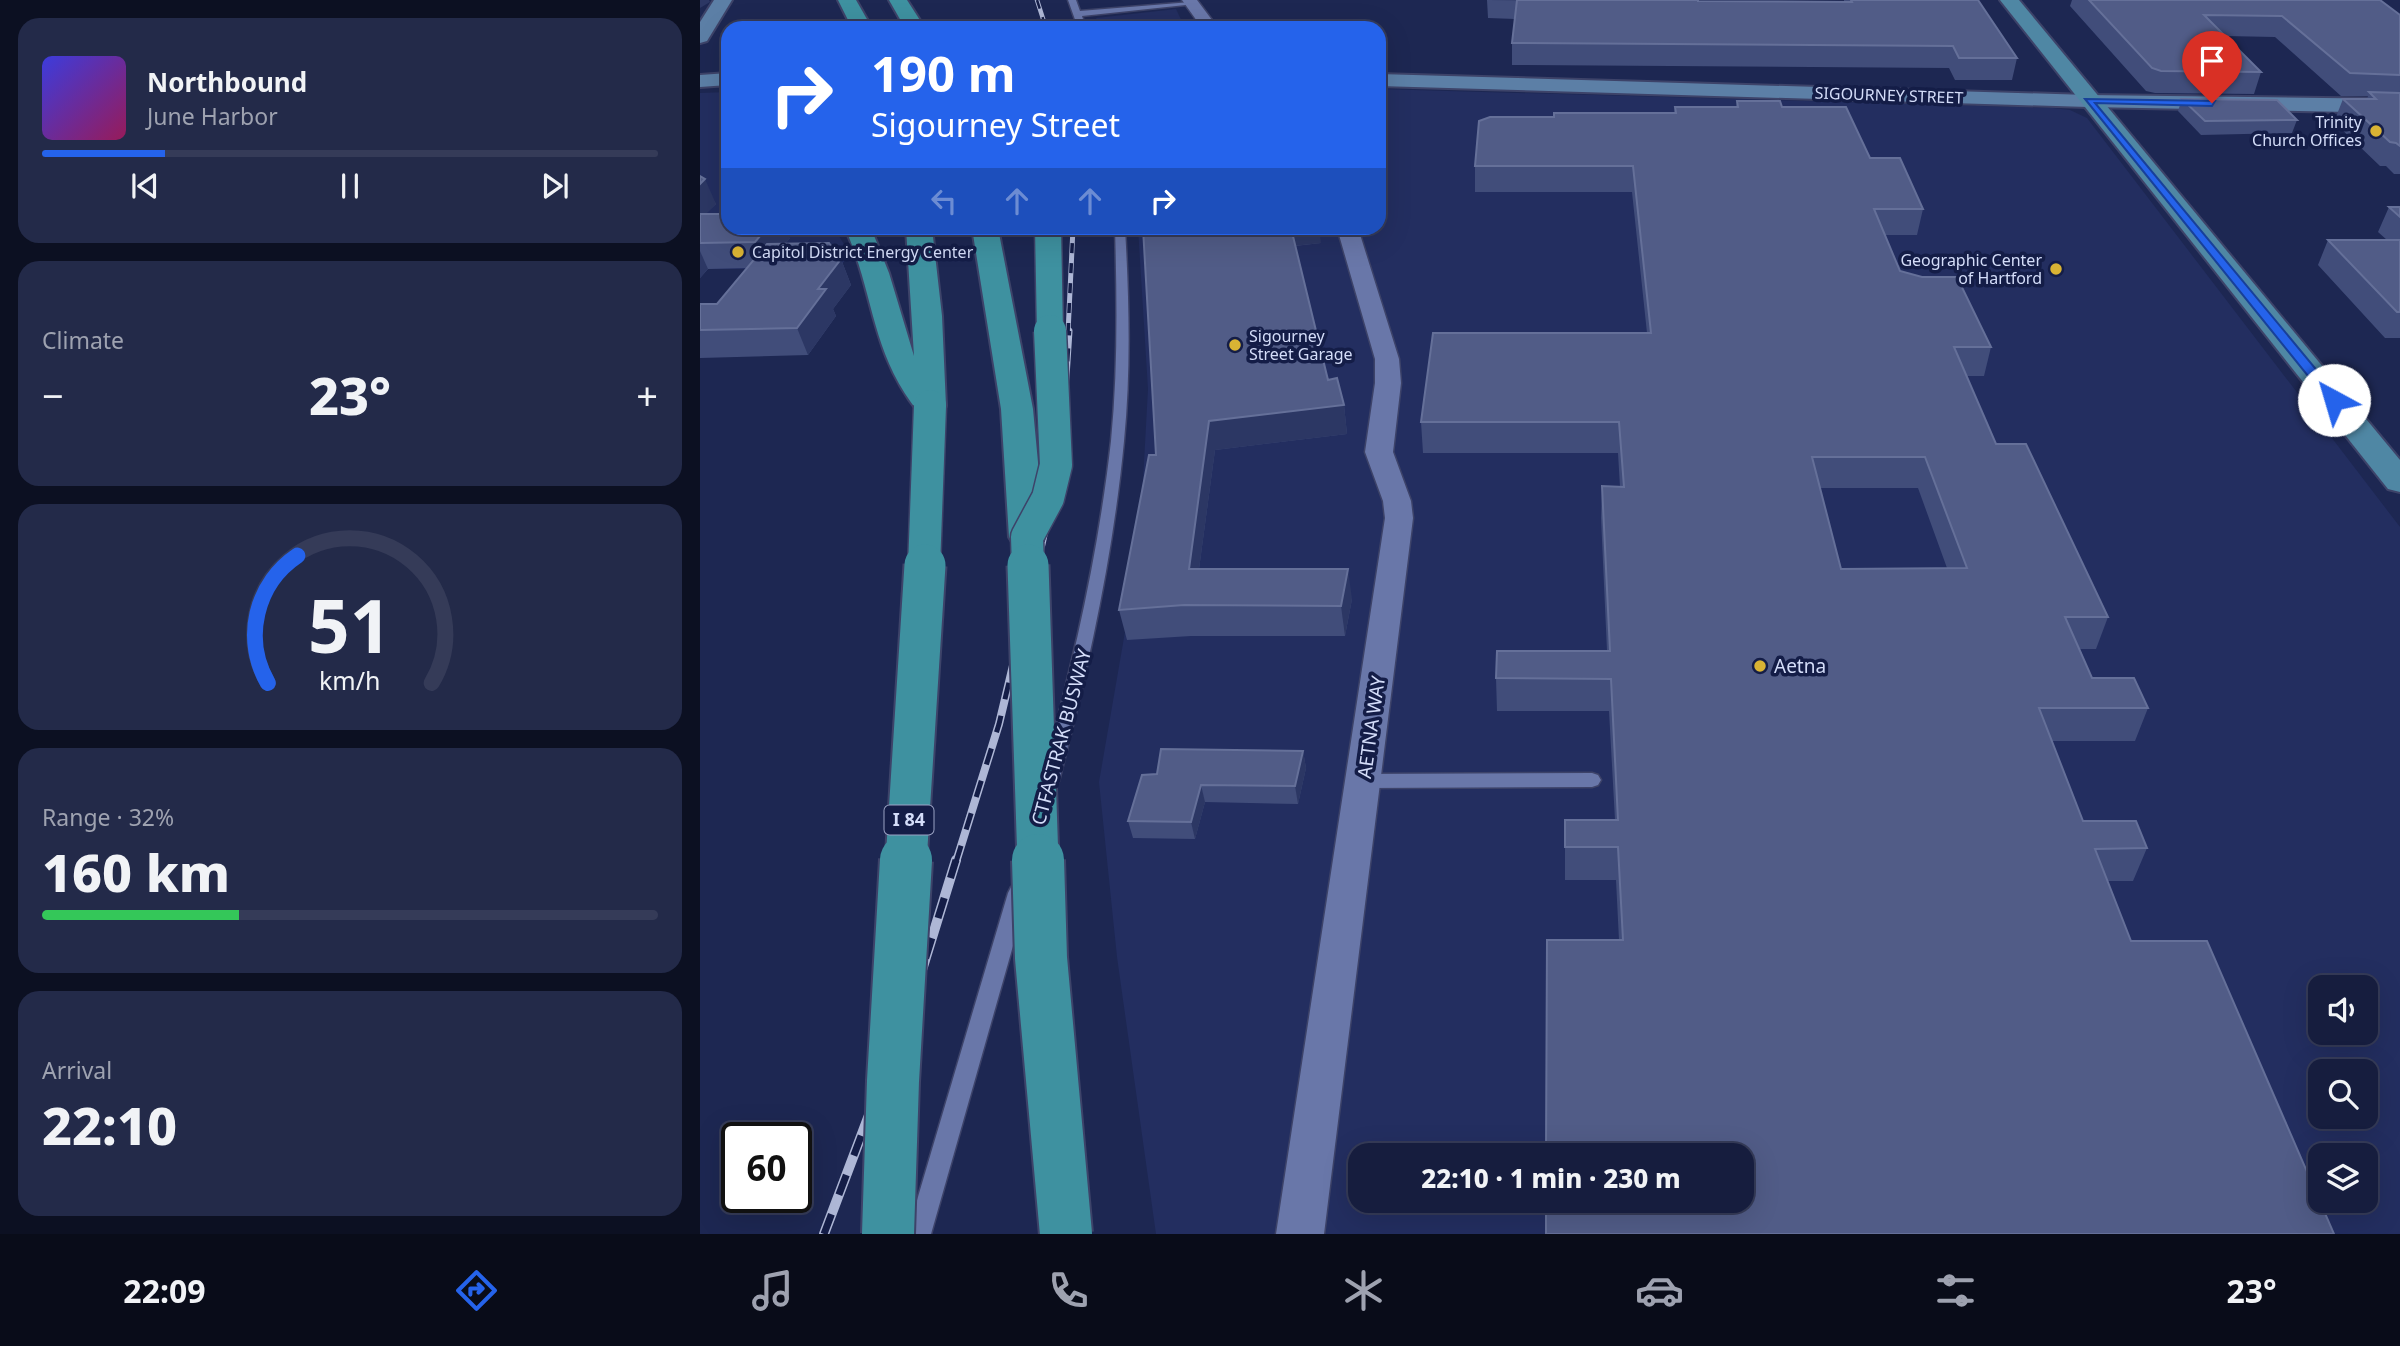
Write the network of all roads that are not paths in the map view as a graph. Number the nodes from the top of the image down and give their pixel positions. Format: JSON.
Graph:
{"nodes":[{"id":1,"x":723,"y":0,"type":"edge"},
{"id":2,"x":847,"y":0,"type":"edge"},
{"id":3,"x":898,"y":0,"type":"edge"},
{"id":4,"x":1072,"y":0,"type":"edge"},
{"id":5,"x":1126,"y":0,"type":"edge"},
{"id":6,"x":2009,"y":0,"type":"edge"},
{"id":7,"x":1190,"y":2,"type":"edge"},
{"id":8,"x":1131,"y":9,"type":"junction"},
{"id":9,"x":1077,"y":14,"type":"junction"},
{"id":10,"x":858,"y":21,"type":"edge"},
{"id":11,"x":911,"y":21,"type":"edge"},
{"id":12,"x":1080,"y":21,"type":"edge"},
{"id":13,"x":1205,"y":21,"type":"edge"},
{"id":14,"x":700,"y":37,"type":"edge"},
{"id":15,"x":721,"y":66,"type":"edge"},
{"id":16,"x":700,"y":67,"type":"edge"},
{"id":17,"x":721,"y":80,"type":"edge"},
{"id":18,"x":1386,"y":80,"type":"edge"},
{"id":19,"x":700,"y":81,"type":"edge"},
{"id":20,"x":2088,"y":101,"type":"junction"},
{"id":21,"x":2400,"y":106,"type":"edge"},
{"id":22,"x":861,"y":235,"type":"edge"},
{"id":23,"x":920,"y":235,"type":"edge"},
{"id":24,"x":986,"y":235,"type":"edge"},
{"id":25,"x":1048,"y":235,"type":"edge"},
{"id":26,"x":1119,"y":235,"type":"edge"},
{"id":27,"x":1349,"y":235,"type":"edge"},
{"id":28,"x":930,"y":406,"type":"junction"},
{"id":29,"x":2400,"y":482,"type":"edge"},
{"id":30,"x":1027,"y":537,"type":"junction"},
{"id":31,"x":1592,"y":780,"type":"dead end"},
{"id":32,"x":1363,"y":781,"type":"junction"},
{"id":33,"x":888,"y":1234,"type":"edge"},
{"id":34,"x":919,"y":1234,"type":"edge"},
{"id":35,"x":1066,"y":1234,"type":"edge"},
{"id":36,"x":1300,"y":1234,"type":"edge"}],
"edges":[{"from":1,"to":14,"type":"main road"},
{"from":2,"to":10,"type":"highway"},
{"from":3,"to":11,"type":"highway"},
{"from":4,"to":9,"type":"lane"},
{"from":5,"to":8,"type":"lane"},
{"from":6,"to":20,"type":"main road"},
{"from":7,"to":8,"type":"lane"},
{"from":7,"to":13,"type":"street"},
{"from":8,"to":9,"type":"lane"},
{"from":9,"to":12,"type":"lane"},
{"from":15,"to":16,"type":"main road"},
{"from":17,"to":19,"type":"main road"},
{"from":18,"to":20,"type":"main road","name":"SIGOURNEY STREET"},
{"from":20,"to":21,"type":"main road","name":"SIGOURNEY STREET"},
{"from":20,"to":29,"type":"main road"},
{"from":22,"to":28,"type":"highway"},
{"from":23,"to":28,"type":"highway","number":"I 84"},
{"from":24,"to":30,"type":"highway"},
{"from":25,"to":30,"type":"highway","bridge":true},
{"from":26,"to":34,"type":"lane","name":"CTFASTRAK BUSWAY"},
{"from":27,"to":32,"type":"street","name":"AETNA WAY"},
{"from":28,"to":33,"type":"highway","number":"I 84","bridge":true},
{"from":30,"to":35,"type":"highway","bridge":true},
{"from":31,"to":32,"type":"lane"},
{"from":32,"to":36,"type":"street","name":"AETNA WAY"}]}
